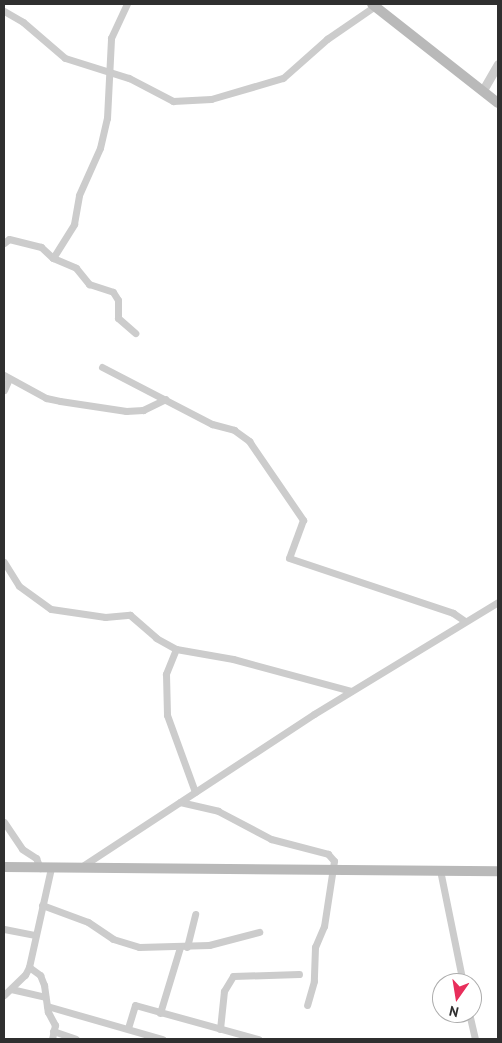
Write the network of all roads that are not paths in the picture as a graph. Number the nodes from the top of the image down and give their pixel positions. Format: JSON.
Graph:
{"nodes":[{"id":1,"x":127,"y":4,"type":"edge"},
{"id":2,"x":374,"y":5,"type":"edge"},
{"id":3,"x":4,"y":11,"type":"edge"},
{"id":4,"x":498,"y":64,"type":"edge"},
{"id":5,"x":107,"y":70,"type":"junction"},
{"id":6,"x":483,"y":90,"type":"junction"},
{"id":7,"x":498,"y":103,"type":"edge"},
{"id":8,"x":4,"y":243,"type":"edge"},
{"id":9,"x":53,"y":258,"type":"junction"},
{"id":10,"x":135,"y":333,"type":"dead end"},
{"id":11,"x":102,"y":367,"type":"dead end"},
{"id":12,"x":6,"y":377,"type":"edge"},
{"id":13,"x":4,"y":390,"type":"edge"},
{"id":14,"x":166,"y":399,"type":"junction"},
{"id":15,"x":4,"y":562,"type":"edge"},
{"id":16,"x":498,"y":602,"type":"edge"},
{"id":17,"x":465,"y":621,"type":"junction"},
{"id":18,"x":176,"y":649,"type":"junction"},
{"id":19,"x":351,"y":691,"type":"junction"},
{"id":20,"x":195,"y":792,"type":"junction"},
{"id":21,"x":180,"y":802,"type":"junction"},
{"id":22,"x":4,"y":822,"type":"edge"},
{"id":23,"x":4,"y":867,"type":"edge"},
{"id":24,"x":40,"y":868,"type":"junction"},
{"id":25,"x":51,"y":868,"type":"junction"},
{"id":26,"x":77,"y":870,"type":"junction"},
{"id":27,"x":440,"y":870,"type":"junction"},
{"id":28,"x":335,"y":871,"type":"junction"},
{"id":29,"x":498,"y":871,"type":"edge"},
{"id":30,"x":42,"y":905,"type":"junction"},
{"id":31,"x":195,"y":914,"type":"dead end"},
{"id":32,"x":4,"y":929,"type":"edge"},
{"id":33,"x":259,"y":932,"type":"dead end"},
{"id":34,"x":36,"y":935,"type":"junction"},
{"id":35,"x":184,"y":947,"type":"junction"},
{"id":36,"x":28,"y":967,"type":"junction"},
{"id":37,"x":461,"y":973,"type":"edge"},
{"id":38,"x":299,"y":974,"type":"dead end"},
{"id":39,"x":11,"y":989,"type":"junction"},
{"id":40,"x":4,"y":995,"type":"edge"},
{"id":41,"x":45,"y":997,"type":"junction"},
{"id":42,"x":307,"y":1005,"type":"dead end"},
{"id":43,"x":47,"y":1006,"type":"junction"},
{"id":44,"x":160,"y":1013,"type":"junction"},
{"id":45,"x":471,"y":1023,"type":"edge"},
{"id":46,"x":128,"y":1028,"type":"junction"},
{"id":47,"x":220,"y":1029,"type":"junction"},
{"id":48,"x":53,"y":1031,"type":"junction"},
{"id":49,"x":242,"y":1033,"type":"junction"},
{"id":50,"x":52,"y":1039,"type":"edge"},
{"id":51,"x":76,"y":1039,"type":"edge"},
{"id":52,"x":162,"y":1039,"type":"edge"},
{"id":53,"x":234,"y":1039,"type":"edge"},
{"id":54,"x":258,"y":1039,"type":"edge"},
{"id":55,"x":474,"y":1039,"type":"edge"}],
"edges":[{"from":1,"to":5,"type":"street"},
{"from":2,"to":5,"type":"street"},
{"from":2,"to":6,"type":"main road"},
{"from":3,"to":5,"type":"street"},
{"from":4,"to":6,"type":"street"},
{"from":5,"to":9,"type":"street"},
{"from":6,"to":7,"type":"main road"},
{"from":8,"to":9,"type":"street"},
{"from":9,"to":10,"type":"street"},
{"from":11,"to":14,"type":"street"},
{"from":12,"to":13,"type":"street"},
{"from":12,"to":14,"type":"street"},
{"from":14,"to":17,"type":"street"},
{"from":15,"to":18,"type":"street"},
{"from":16,"to":17,"type":"street"},
{"from":17,"to":19,"type":"street"},
{"from":18,"to":19,"type":"street"},
{"from":18,"to":20,"type":"street"},
{"from":19,"to":20,"type":"street"},
{"from":20,"to":21,"type":"street"},
{"from":21,"to":26,"type":"street"},
{"from":21,"to":28,"type":"street"},
{"from":22,"to":24,"type":"street"},
{"from":23,"to":24,"type":"main road"},
{"from":24,"to":25,"type":"main road"},
{"from":25,"to":26,"type":"main road"},
{"from":25,"to":30,"type":"street"},
{"from":26,"to":28,"type":"main road"},
{"from":27,"to":28,"type":"main road"},
{"from":27,"to":29,"type":"main road"},
{"from":27,"to":37,"type":"street"},
{"from":28,"to":42,"type":"street"},
{"from":30,"to":34,"type":"street"},
{"from":30,"to":35,"type":"street"},
{"from":31,"to":35,"type":"street"},
{"from":32,"to":34,"type":"street"},
{"from":33,"to":35,"type":"street"},
{"from":34,"to":36,"type":"street"},
{"from":35,"to":44,"type":"street"},
{"from":36,"to":39,"type":"street"},
{"from":36,"to":41,"type":"street"},
{"from":38,"to":47,"type":"street"},
{"from":39,"to":40,"type":"street"},
{"from":39,"to":41,"type":"street"},
{"from":41,"to":43,"type":"street"},
{"from":43,"to":46,"type":"street"},
{"from":43,"to":48,"type":"street"},
{"from":44,"to":46,"type":"street"},
{"from":44,"to":47,"type":"street"},
{"from":45,"to":55,"type":"street"},
{"from":46,"to":52,"type":"street"},
{"from":47,"to":49,"type":"street"},
{"from":48,"to":50,"type":"street"},
{"from":48,"to":51,"type":"street"},
{"from":49,"to":53,"type":"street"},
{"from":49,"to":54,"type":"street"}]}
